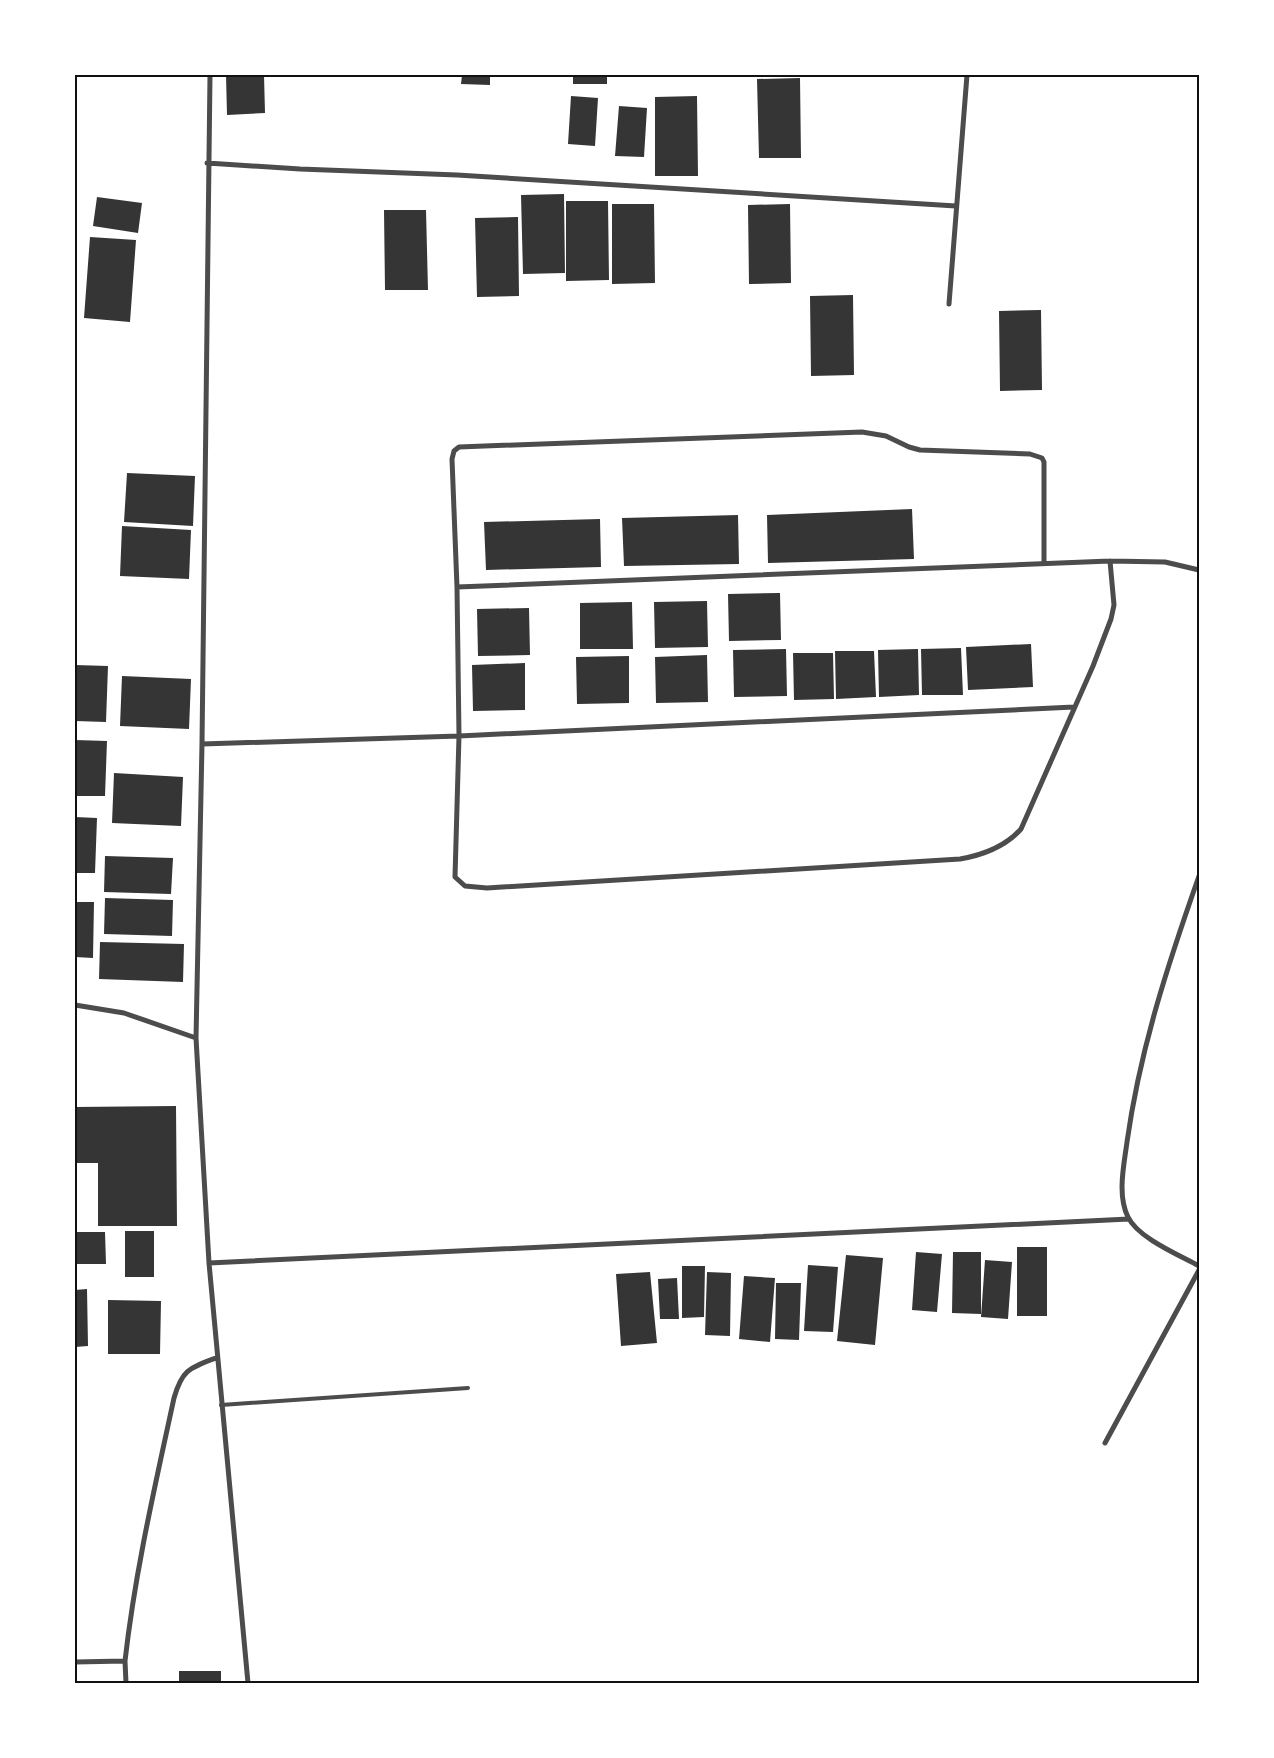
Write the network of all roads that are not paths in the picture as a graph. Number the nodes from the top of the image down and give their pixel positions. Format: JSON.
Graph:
{"nodes":[{"id":1,"x":210,"y":75,"type":"edge"},
{"id":2,"x":966,"y":75,"type":"edge"},
{"id":3,"x":207,"y":163,"type":"junction"},
{"id":4,"x":956,"y":206,"type":"junction"},
{"id":5,"x":949,"y":304,"type":"dead end"},
{"id":6,"x":1110,"y":561,"type":"junction"},
{"id":7,"x":1044,"y":563,"type":"junction"},
{"id":8,"x":1199,"y":570,"type":"edge"},
{"id":9,"x":457,"y":587,"type":"junction"},
{"id":10,"x":1074,"y":707,"type":"junction"},
{"id":11,"x":459,"y":736,"type":"junction"},
{"id":12,"x":202,"y":744,"type":"junction"},
{"id":13,"x":1199,"y":876,"type":"edge"},
{"id":14,"x":75,"y":1006,"type":"edge"},
{"id":15,"x":196,"y":1038,"type":"junction"},
{"id":16,"x":1129,"y":1219,"type":"junction"},
{"id":17,"x":209,"y":1264,"type":"junction"},
{"id":18,"x":1199,"y":1266,"type":"edge"},
{"id":19,"x":1199,"y":1270,"type":"edge"},
{"id":20,"x":216,"y":1358,"type":"junction"},
{"id":21,"x":468,"y":1388,"type":"dead end"},
{"id":22,"x":221,"y":1405,"type":"junction"},
{"id":23,"x":1105,"y":1443,"type":"dead end"},
{"id":24,"x":125,"y":1661,"type":"junction"},
{"id":25,"x":75,"y":1662,"type":"edge"},
{"id":26,"x":126,"y":1683,"type":"edge"},
{"id":27,"x":248,"y":1683,"type":"edge"}],
"edges":[{"from":1,"to":3,"type":"street"},
{"from":2,"to":4,"type":"street"},
{"from":3,"to":4,"type":"street"},
{"from":3,"to":12,"type":"street"},
{"from":4,"to":5,"type":"street"},
{"from":6,"to":7,"type":"street"},
{"from":6,"to":8,"type":"street"},
{"from":6,"to":10,"type":"street"},
{"from":7,"to":9,"type":"street"},
{"from":7,"to":9,"type":"street"},
{"from":9,"to":11,"type":"street"},
{"from":10,"to":11,"type":"street"},
{"from":10,"to":11,"type":"street"},
{"from":11,"to":12,"type":"street"},
{"from":12,"to":15,"type":"street"},
{"from":13,"to":16,"type":"street"},
{"from":14,"to":15,"type":"street"},
{"from":15,"to":17,"type":"street"},
{"from":16,"to":17,"type":"street"},
{"from":16,"to":18,"type":"street"},
{"from":17,"to":20,"type":"street"},
{"from":19,"to":23,"type":"street"},
{"from":20,"to":22,"type":"street"},
{"from":20,"to":24,"type":"street"},
{"from":21,"to":22,"type":"lane"},
{"from":22,"to":27,"type":"street"},
{"from":24,"to":25,"type":"street"},
{"from":24,"to":26,"type":"street"}]}
